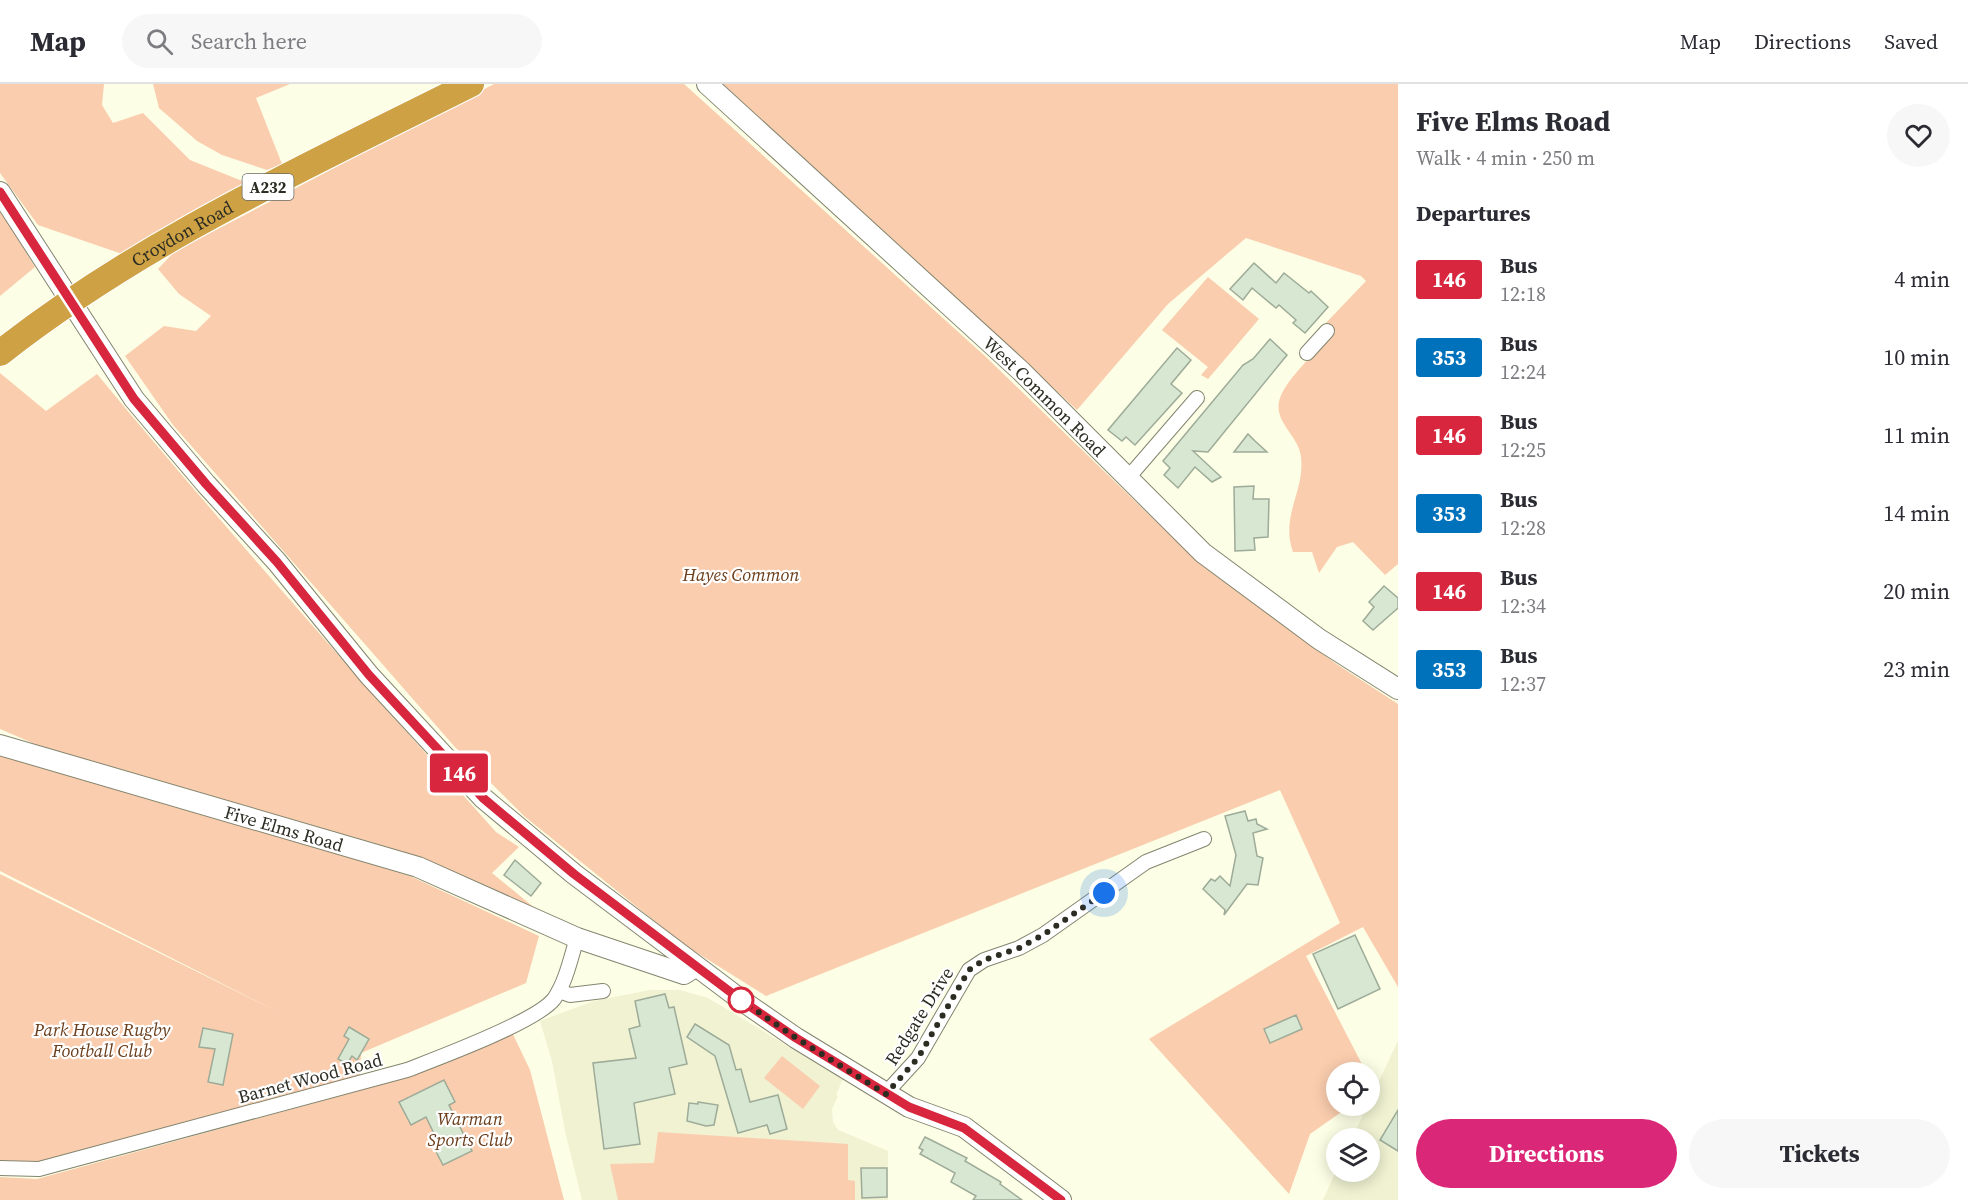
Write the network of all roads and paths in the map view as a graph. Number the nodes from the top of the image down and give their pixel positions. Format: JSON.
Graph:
{"nodes":[{"id":1,"x":471,"y":84,"type":"edge"},
{"id":2,"x":707,"y":84,"type":"edge"},
{"id":3,"x":0,"y":192,"type":"edge"},
{"id":4,"x":70,"y":300,"type":"junction"},
{"id":5,"x":1328,"y":331,"type":"dead end"},
{"id":6,"x":0,"y":353,"type":"edge"},
{"id":7,"x":1307,"y":353,"type":"dead end"},
{"id":8,"x":1197,"y":398,"type":"dead end"},
{"id":9,"x":1127,"y":479,"type":"junction"},
{"id":10,"x":1398,"y":689,"type":"edge"},
{"id":11,"x":0,"y":745,"type":"edge"},
{"id":12,"x":1204,"y":839,"type":"dead end"},
{"id":13,"x":577,"y":938,"type":"junction"},
{"id":14,"x":694,"y":968,"type":"junction"},
{"id":15,"x":559,"y":991,"type":"junction"},
{"id":16,"x":603,"y":992,"type":"dead end"},
{"id":17,"x":886,"y":1094,"type":"junction"},
{"id":18,"x":0,"y":1168,"type":"edge"},
{"id":19,"x":1061,"y":1200,"type":"edge"}],
"edges":[{"from":1,"to":4,"type":"highway","name":"Croydon Road","number":"A232"},
{"from":2,"to":9,"type":"street","name":"West Common Road"},
{"from":3,"to":4,"type":"street"},
{"from":4,"to":6,"type":"highway","name":"Croydon Road","number":"A232"},
{"from":4,"to":14,"type":"street"},
{"from":5,"to":7,"type":"street"},
{"from":8,"to":9,"type":"street"},
{"from":9,"to":10,"type":"street","name":"West Common Road"},
{"from":11,"to":13,"type":"street","name":"Five Elms Road"},
{"from":12,"to":17,"type":"street","name":"Redgate Drive"},
{"from":13,"to":14,"type":"street","name":"Five Elms Road"},
{"from":13,"to":15,"type":"street","name":"Barnet Wood Road"},
{"from":14,"to":17,"type":"street"},
{"from":15,"to":16,"type":"street"},
{"from":15,"to":18,"type":"street","name":"Barnet Wood Road"},
{"from":17,"to":19,"type":"street"}]}
